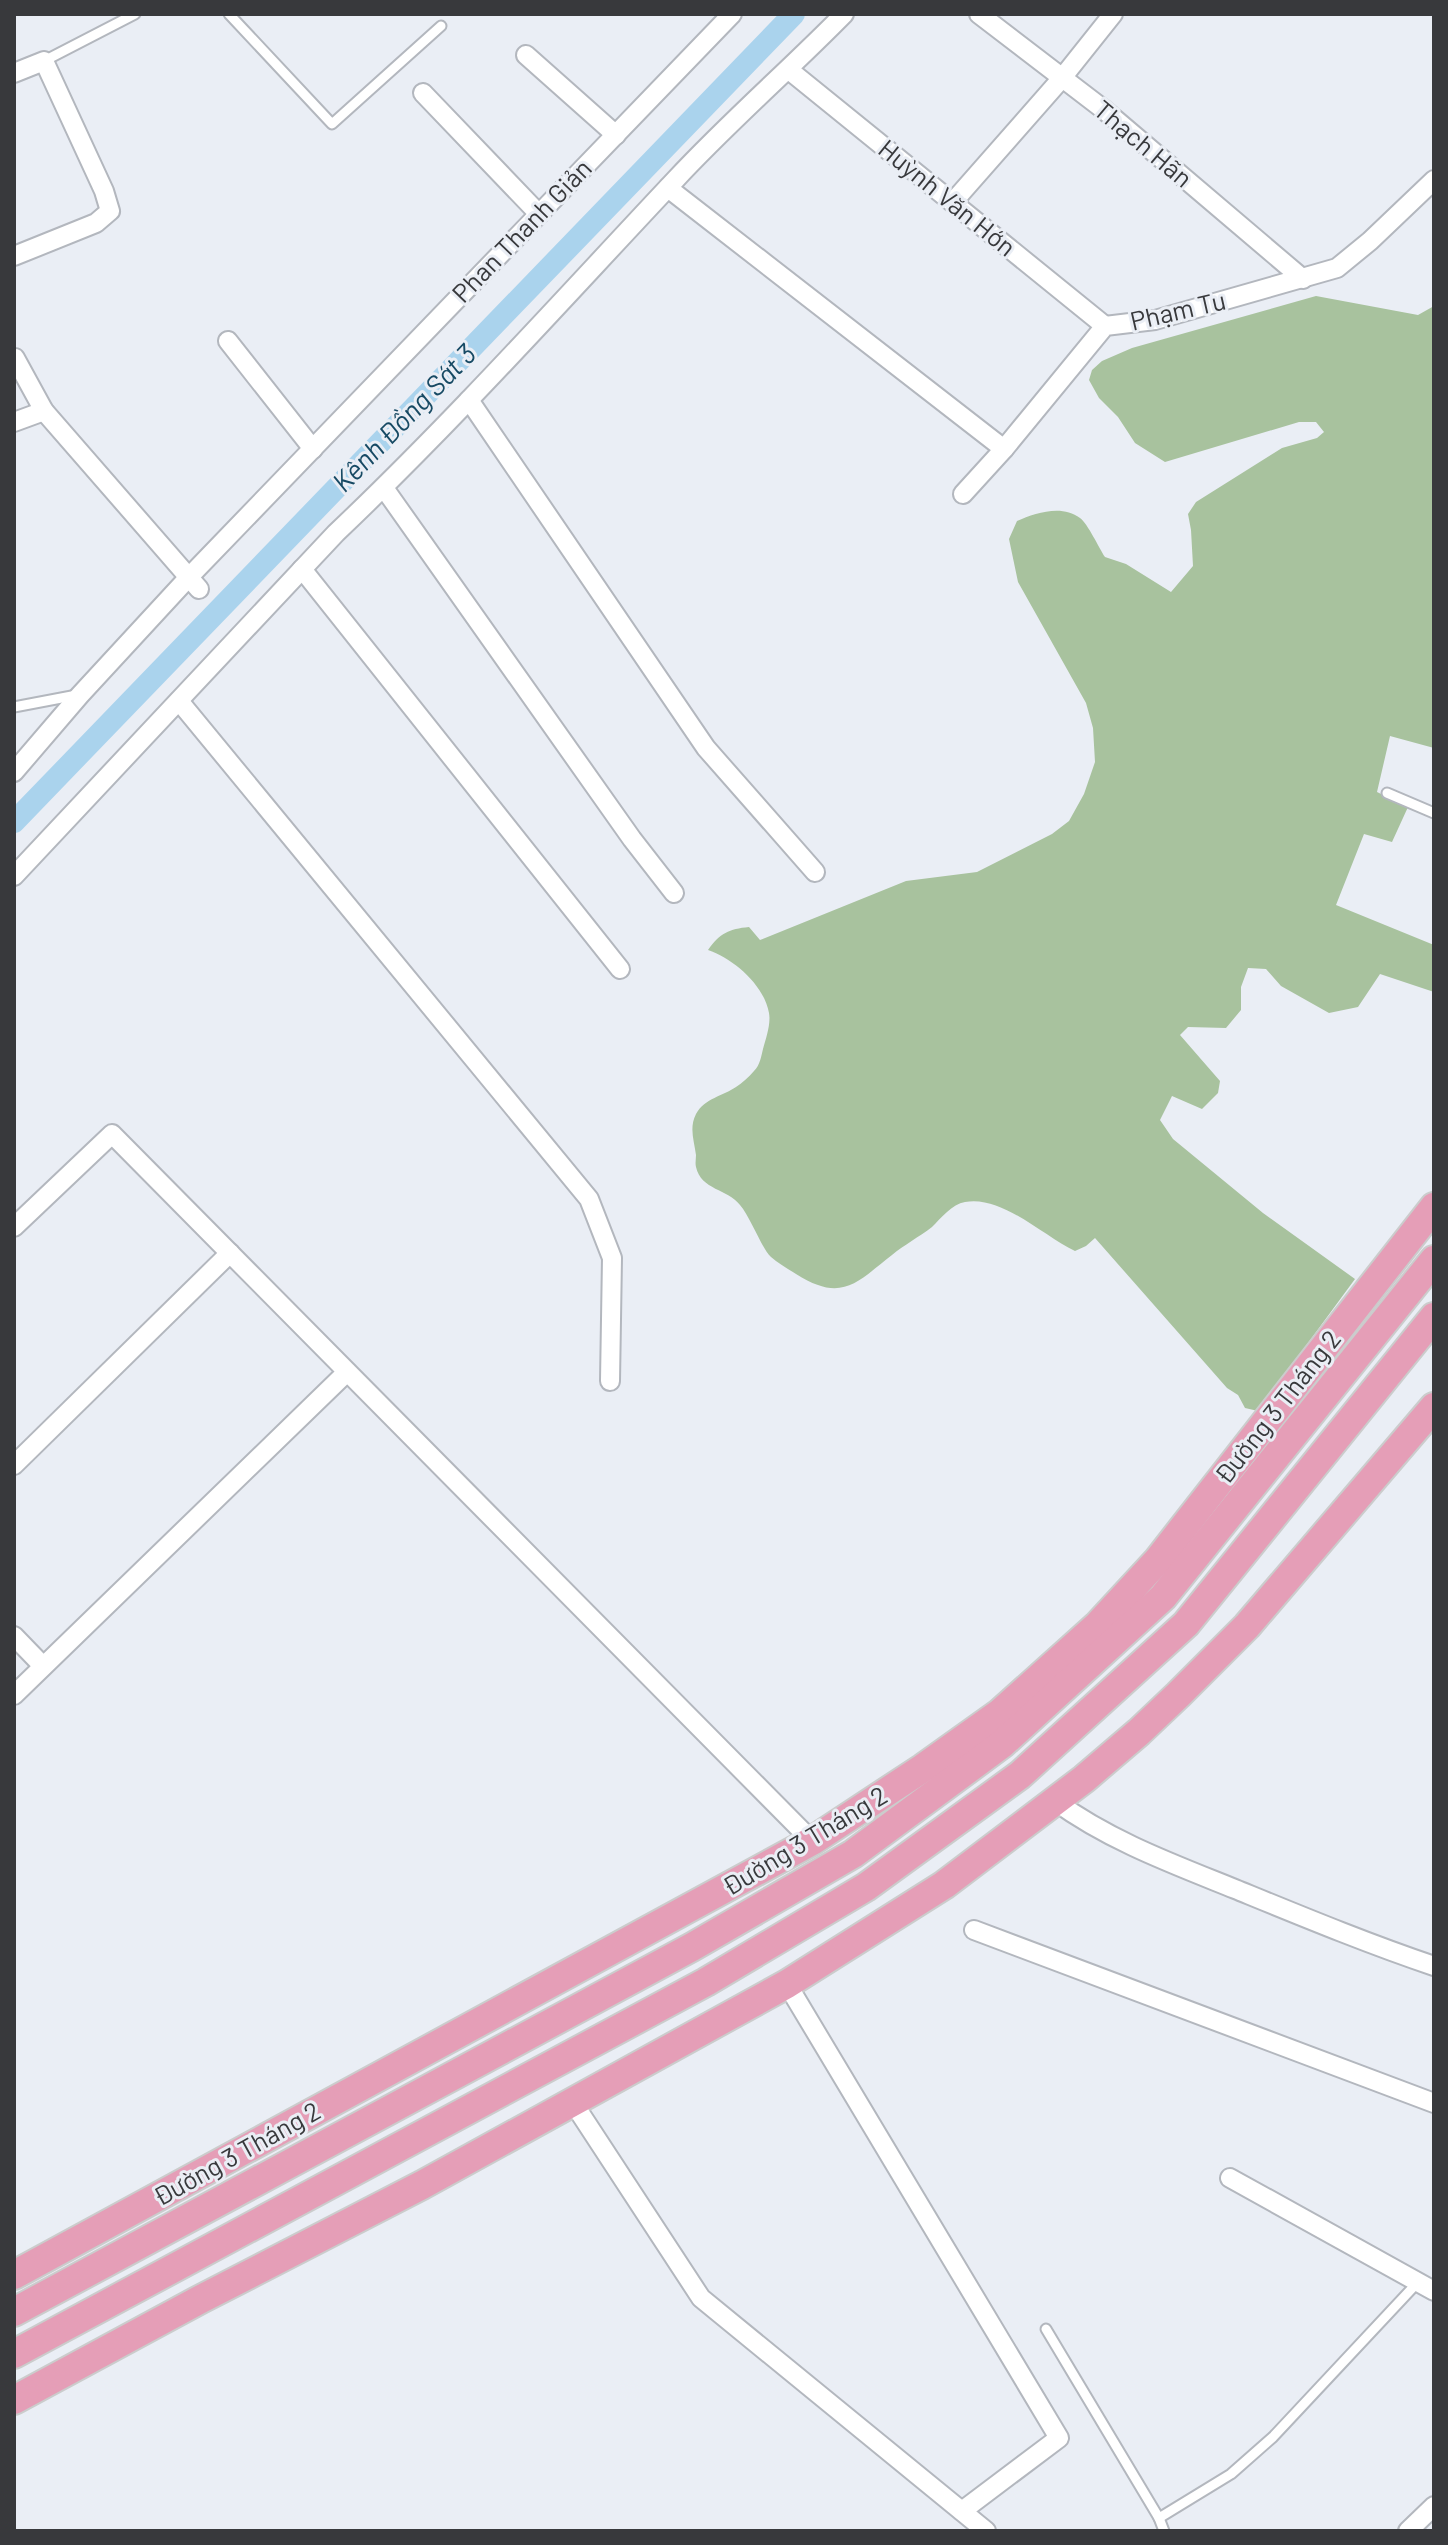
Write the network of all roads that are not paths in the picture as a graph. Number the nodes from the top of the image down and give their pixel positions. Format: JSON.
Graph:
{"nodes":[{"id":1,"x":135,"y":14,"type":"edge"},
{"id":2,"x":229,"y":14,"type":"edge"},
{"id":3,"x":844,"y":14,"type":"edge"},
{"id":4,"x":979,"y":14,"type":"edge"},
{"id":5,"x":1113,"y":14,"type":"edge"},
{"id":6,"x":722,"y":17,"type":"edge"},
{"id":7,"x":441,"y":26,"type":"dead end"},
{"id":8,"x":526,"y":55,"type":"dead end"},
{"id":9,"x":44,"y":61,"type":"junction"},
{"id":10,"x":789,"y":70,"type":"junction"},
{"id":11,"x":14,"y":73,"type":"edge"},
{"id":12,"x":1062,"y":78,"type":"junction"},
{"id":13,"x":423,"y":93,"type":"dead end"},
{"id":14,"x":616,"y":135,"type":"junction"},
{"id":15,"x":1434,"y":180,"type":"edge"},
{"id":16,"x":668,"y":188,"type":"junction"},
{"id":17,"x":953,"y":202,"type":"junction"},
{"id":18,"x":539,"y":214,"type":"junction"},
{"id":19,"x":14,"y":256,"type":"edge"},
{"id":20,"x":1303,"y":279,"type":"junction"},
{"id":21,"x":1105,"y":326,"type":"junction"},
{"id":22,"x":228,"y":341,"type":"dead end"},
{"id":23,"x":15,"y":358,"type":"edge"},
{"id":24,"x":469,"y":400,"type":"junction"},
{"id":25,"x":44,"y":411,"type":"junction"},
{"id":26,"x":14,"y":422,"type":"edge"},
{"id":27,"x":313,"y":449,"type":"junction"},
{"id":28,"x":1004,"y":449,"type":"junction"},
{"id":29,"x":384,"y":488,"type":"junction"},
{"id":30,"x":963,"y":494,"type":"dead end"},
{"id":31,"x":302,"y":569,"type":"junction"},
{"id":32,"x":193,"y":584,"type":"junction"},
{"id":33,"x":80,"y":695,"type":"junction"},
{"id":34,"x":179,"y":701,"type":"junction"},
{"id":35,"x":14,"y":707,"type":"edge"},
{"id":36,"x":14,"y":772,"type":"edge"},
{"id":37,"x":1387,"y":793,"type":"dead end"},
{"id":38,"x":1434,"y":813,"type":"edge"},
{"id":39,"x":815,"y":872,"type":"dead end"},
{"id":40,"x":14,"y":876,"type":"edge"},
{"id":41,"x":674,"y":893,"type":"dead end"},
{"id":42,"x":620,"y":969,"type":"dead end"},
{"id":43,"x":1430,"y":1220,"type":"edge"},
{"id":44,"x":14,"y":1227,"type":"edge"},
{"id":45,"x":230,"y":1253,"type":"junction"},
{"id":46,"x":1434,"y":1260,"type":"edge"},
{"id":47,"x":1434,"y":1317,"type":"edge"},
{"id":48,"x":347,"y":1372,"type":"junction"},
{"id":49,"x":610,"y":1381,"type":"dead end"},
{"id":50,"x":1434,"y":1407,"type":"edge"},
{"id":51,"x":14,"y":1465,"type":"edge"},
{"id":52,"x":14,"y":1636,"type":"edge"},
{"id":53,"x":43,"y":1666,"type":"junction"},
{"id":54,"x":14,"y":1695,"type":"edge"},
{"id":55,"x":1055,"y":1801,"type":"junction"},
{"id":56,"x":812,"y":1841,"type":"junction"},
{"id":57,"x":974,"y":1930,"type":"dead end"},
{"id":58,"x":1434,"y":1966,"type":"edge"},
{"id":59,"x":787,"y":1984,"type":"junction"},
{"id":60,"x":572,"y":2101,"type":"junction"},
{"id":61,"x":1434,"y":2103,"type":"edge"},
{"id":62,"x":1230,"y":2178,"type":"dead end"},
{"id":63,"x":14,"y":2275,"type":"edge"},
{"id":64,"x":1426,"y":2286,"type":"edge"},
{"id":65,"x":14,"y":2312,"type":"edge"},
{"id":66,"x":1046,"y":2329,"type":"dead end"},
{"id":67,"x":14,"y":2354,"type":"edge"},
{"id":68,"x":14,"y":2400,"type":"edge"},
{"id":69,"x":1434,"y":2506,"type":"edge"},
{"id":70,"x":962,"y":2511,"type":"junction"},
{"id":71,"x":1159,"y":2518,"type":"junction"},
{"id":72,"x":986,"y":2531,"type":"edge"},
{"id":73,"x":1164,"y":2531,"type":"edge"},
{"id":74,"x":1408,"y":2531,"type":"edge"}],
"edges":[{"from":1,"to":9,"type":"lane"},
{"from":2,"to":7,"type":"lane"},
{"from":3,"to":10,"type":"street"},
{"from":4,"to":12,"type":"street","name":"Thạch Hãn"},
{"from":5,"to":12,"type":"street"},
{"from":6,"to":14,"type":"street","name":"Phan Thanh Giản"},
{"from":8,"to":14,"type":"street"},
{"from":9,"to":11,"type":"street"},
{"from":9,"to":19,"type":"street"},
{"from":10,"to":16,"type":"street"},
{"from":10,"to":17,"type":"street","name":"Huỳnh Văn Hớn"},
{"from":12,"to":17,"type":"street"},
{"from":12,"to":20,"type":"street","name":"Thạch Hãn"},
{"from":13,"to":18,"type":"street"},
{"from":14,"to":18,"type":"street","name":"Phan Thanh Giản"},
{"from":15,"to":20,"type":"street","name":"Phạm Tu"},
{"from":16,"to":24,"type":"street"},
{"from":16,"to":28,"type":"street"},
{"from":17,"to":21,"type":"street","name":"Huỳnh Văn Hớn"},
{"from":18,"to":27,"type":"street","name":"Phan Thanh Giản"},
{"from":20,"to":21,"type":"street","name":"Phạm Tu"},
{"from":21,"to":28,"type":"street","name":"Phạm Tu"},
{"from":22,"to":27,"type":"street"},
{"from":23,"to":25,"type":"street"},
{"from":24,"to":29,"type":"street"},
{"from":24,"to":39,"type":"street"},
{"from":25,"to":26,"type":"street"},
{"from":25,"to":32,"type":"street"},
{"from":27,"to":32,"type":"street","name":"Phan Thanh Giản"},
{"from":28,"to":30,"type":"street","name":"Phạm Tu"},
{"from":29,"to":31,"type":"street"},
{"from":29,"to":41,"type":"street"},
{"from":31,"to":34,"type":"street"},
{"from":31,"to":42,"type":"street"},
{"from":32,"to":33,"type":"street","name":"Phan Thanh Giản"},
{"from":33,"to":35,"type":"lane"},
{"from":33,"to":36,"type":"street","name":"Phan Thanh Giản"},
{"from":34,"to":40,"type":"street"},
{"from":34,"to":49,"type":"street"},
{"from":37,"to":38,"type":"lane"},
{"from":43,"to":56,"type":"main road","name":"Đường 3 Tháng 2"},
{"from":44,"to":45,"type":"street"},
{"from":45,"to":48,"type":"street"},
{"from":45,"to":51,"type":"street"},
{"from":46,"to":65,"type":"main road","name":"Đường 3 Tháng 2"},
{"from":47,"to":67,"type":"main road"},
{"from":48,"to":53,"type":"street"},
{"from":48,"to":56,"type":"street"},
{"from":50,"to":55,"type":"main road"},
{"from":52,"to":53,"type":"street"},
{"from":53,"to":54,"type":"street"},
{"from":55,"to":58,"type":"street"},
{"from":55,"to":59,"type":"main road"},
{"from":56,"to":63,"type":"main road","name":"Đường 3 Tháng 2"},
{"from":57,"to":61,"type":"street"},
{"from":59,"to":60,"type":"main road"},
{"from":59,"to":70,"type":"street"},
{"from":60,"to":68,"type":"main road"},
{"from":60,"to":70,"type":"street"},
{"from":62,"to":64,"type":"street"},
{"from":64,"to":71,"type":"lane"},
{"from":66,"to":71,"type":"lane"},
{"from":69,"to":74,"type":"street"},
{"from":70,"to":72,"type":"street"},
{"from":71,"to":73,"type":"lane"}]}
